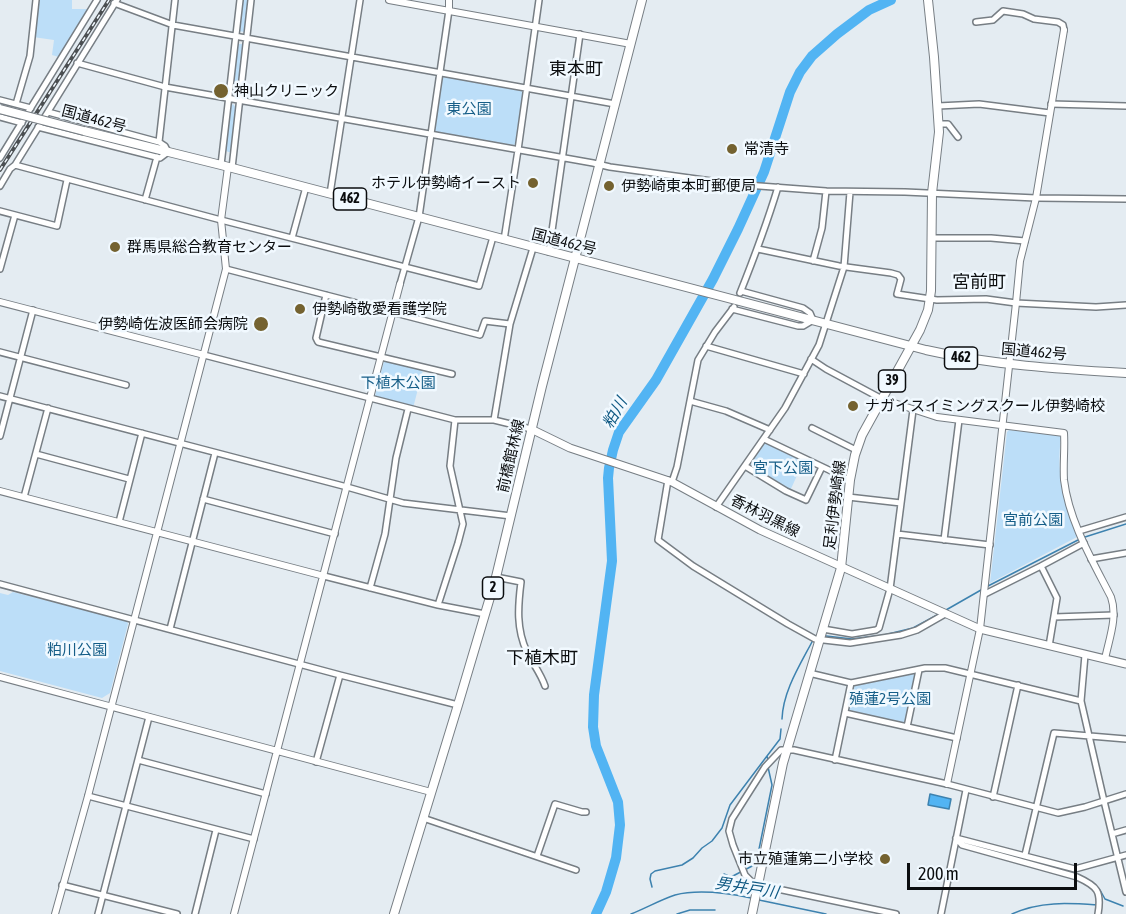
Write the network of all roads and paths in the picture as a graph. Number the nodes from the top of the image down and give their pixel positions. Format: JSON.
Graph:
{"nodes":[{"id":1,"x":36,"y":0,"type":"edge"},
{"id":2,"x":97,"y":0,"type":"edge"},
{"id":3,"x":175,"y":0,"type":"edge"},
{"id":4,"x":240,"y":0,"type":"edge"},
{"id":5,"x":251,"y":0,"type":"edge"},
{"id":6,"x":360,"y":0,"type":"edge"},
{"id":7,"x":389,"y":0,"type":"edge"},
{"id":8,"x":449,"y":0,"type":"edge"},
{"id":9,"x":539,"y":0,"type":"edge"},
{"id":10,"x":642,"y":0,"type":"edge"},
{"id":11,"x":116,"y":2,"type":"edge"},
{"id":12,"x":929,"y":4,"type":"edge"},
{"id":13,"x":449,"y":10,"type":"junction"},
{"id":14,"x":976,"y":22,"type":"dead end"},
{"id":15,"x":172,"y":25,"type":"junction"},
{"id":16,"x":535,"y":27,"type":"junction"},
{"id":17,"x":1064,"y":30,"type":"joint"},
{"id":18,"x":580,"y":34,"type":"junction"},
{"id":19,"x":236,"y":37,"type":"junction"},
{"id":20,"x":247,"y":39,"type":"junction"},
{"id":21,"x":631,"y":44,"type":"junction"},
{"id":22,"x":351,"y":57,"type":"junction"},
{"id":23,"x":77,"y":63,"type":"junction"},
{"id":24,"x":440,"y":73,"type":"junction"},
{"id":25,"x":165,"y":87,"type":"junction"},
{"id":26,"x":527,"y":89,"type":"junction"},
{"id":27,"x":571,"y":96,"type":"junction"},
{"id":28,"x":228,"y":98,"type":"junction"},
{"id":29,"x":0,"y":100,"type":"edge"},
{"id":30,"x":239,"y":100,"type":"junction"},
{"id":31,"x":16,"y":104,"type":"junction"},
{"id":32,"x":615,"y":104,"type":"junction"},
{"id":33,"x":1051,"y":104,"type":"junction"},
{"id":34,"x":938,"y":105,"type":"junction"},
{"id":35,"x":1126,"y":106,"type":"edge"},
{"id":36,"x":31,"y":108,"type":"junction"},
{"id":37,"x":0,"y":109,"type":"edge"},
{"id":38,"x":48,"y":112,"type":"junction"},
{"id":39,"x":1050,"y":113,"type":"junction"},
{"id":40,"x":0,"y":117,"type":"edge"},
{"id":41,"x":342,"y":118,"type":"junction"},
{"id":42,"x":22,"y":123,"type":"junction"},
{"id":43,"x":939,"y":124,"type":"junction"},
{"id":44,"x":38,"y":127,"type":"junction"},
{"id":45,"x":430,"y":135,"type":"junction"},
{"id":46,"x":958,"y":137,"type":"dead end"},
{"id":47,"x":159,"y":142,"type":"junction"},
{"id":48,"x":518,"y":150,"type":"junction"},
{"id":49,"x":168,"y":152,"type":"junction"},
{"id":50,"x":157,"y":157,"type":"junction"},
{"id":51,"x":0,"y":158,"type":"edge"},
{"id":52,"x":562,"y":158,"type":"junction"},
{"id":53,"x":599,"y":164,"type":"junction"},
{"id":54,"x":15,"y":165,"type":"junction"},
{"id":55,"x":227,"y":167,"type":"junction"},
{"id":56,"x":67,"y":180,"type":"junction"},
{"id":57,"x":0,"y":186,"type":"edge"},
{"id":58,"x":777,"y":187,"type":"junction"},
{"id":59,"x":306,"y":188,"type":"junction"},
{"id":60,"x":826,"y":191,"type":"junction"},
{"id":61,"x":850,"y":192,"type":"junction"},
{"id":62,"x":932,"y":193,"type":"junction"},
{"id":63,"x":330,"y":194,"type":"junction"},
{"id":64,"x":1036,"y":198,"type":"junction"},
{"id":65,"x":146,"y":200,"type":"junction"},
{"id":66,"x":1126,"y":200,"type":"edge"},
{"id":67,"x":0,"y":211,"type":"edge"},
{"id":68,"x":15,"y":215,"type":"junction"},
{"id":69,"x":419,"y":217,"type":"junction"},
{"id":70,"x":220,"y":220,"type":"junction"},
{"id":71,"x":493,"y":237,"type":"junction"},
{"id":72,"x":292,"y":238,"type":"junction"},
{"id":73,"x":933,"y":238,"type":"junction"},
{"id":74,"x":504,"y":240,"type":"junction"},
{"id":75,"x":1025,"y":241,"type":"junction"},
{"id":76,"x":533,"y":248,"type":"junction"},
{"id":77,"x":758,"y":249,"type":"junction"},
{"id":78,"x":549,"y":252,"type":"junction"},
{"id":79,"x":575,"y":258,"type":"junction"},
{"id":80,"x":813,"y":261,"type":"junction"},
{"id":81,"x":405,"y":267,"type":"junction"},
{"id":82,"x":844,"y":267,"type":"junction"},
{"id":83,"x":0,"y":269,"type":"edge"},
{"id":84,"x":226,"y":269,"type":"junction"},
{"id":85,"x":400,"y":284,"type":"joint"},
{"id":86,"x":326,"y":295,"type":"junction"},
{"id":87,"x":930,"y":300,"type":"junction"},
{"id":88,"x":0,"y":302,"type":"edge"},
{"id":89,"x":1016,"y":303,"type":"junction"},
{"id":90,"x":1126,"y":305,"type":"edge"},
{"id":91,"x":33,"y":310,"type":"junction"},
{"id":92,"x":393,"y":312,"type":"junction"},
{"id":93,"x":813,"y":320,"type":"junction"},
{"id":94,"x":510,"y":324,"type":"junction"},
{"id":95,"x":825,"y":324,"type":"junction"},
{"id":96,"x":706,"y":346,"type":"junction"},
{"id":97,"x":912,"y":346,"type":"junction"},
{"id":98,"x":0,"y":352,"type":"edge"},
{"id":99,"x":204,"y":355,"type":"junction"},
{"id":100,"x":21,"y":357,"type":"junction"},
{"id":101,"x":381,"y":357,"type":"junction"},
{"id":102,"x":811,"y":359,"type":"junction"},
{"id":103,"x":1010,"y":364,"type":"junction"},
{"id":104,"x":1126,"y":373,"type":"edge"},
{"id":105,"x":452,"y":374,"type":"dead end"},
{"id":106,"x":804,"y":374,"type":"junction"},
{"id":107,"x":126,"y":385,"type":"dead end"},
{"id":108,"x":0,"y":396,"type":"edge"},
{"id":109,"x":10,"y":399,"type":"junction"},
{"id":110,"x":370,"y":399,"type":"junction"},
{"id":111,"x":882,"y":399,"type":"junction"},
{"id":112,"x":690,"y":401,"type":"junction"},
{"id":113,"x":48,"y":408,"type":"junction"},
{"id":114,"x":408,"y":409,"type":"junction"},
{"id":115,"x":913,"y":410,"type":"junction"},
{"id":116,"x":455,"y":420,"type":"junction"},
{"id":117,"x":494,"y":420,"type":"junction"},
{"id":118,"x":959,"y":420,"type":"junction"},
{"id":119,"x":1003,"y":426,"type":"junction"},
{"id":120,"x":813,"y":428,"type":"dead end"},
{"id":121,"x":531,"y":429,"type":"junction"},
{"id":122,"x":770,"y":430,"type":"junction"},
{"id":123,"x":142,"y":433,"type":"junction"},
{"id":124,"x":0,"y":436,"type":"edge"},
{"id":125,"x":764,"y":439,"type":"junction"},
{"id":126,"x":181,"y":444,"type":"junction"},
{"id":127,"x":856,"y":450,"type":"junction"},
{"id":128,"x":215,"y":453,"type":"junction"},
{"id":129,"x":36,"y":454,"type":"junction"},
{"id":130,"x":745,"y":466,"type":"junction"},
{"id":131,"x":822,"y":467,"type":"junction"},
{"id":132,"x":129,"y":479,"type":"junction"},
{"id":133,"x":850,"y":480,"type":"junction"},
{"id":134,"x":670,"y":481,"type":"junction"},
{"id":135,"x":347,"y":487,"type":"junction"},
{"id":136,"x":0,"y":491,"type":"edge"},
{"id":137,"x":24,"y":497,"type":"junction"},
{"id":138,"x":848,"y":497,"type":"junction"},
{"id":139,"x":203,"y":499,"type":"junction"},
{"id":140,"x":390,"y":500,"type":"junction"},
{"id":141,"x":901,"y":503,"type":"junction"},
{"id":142,"x":716,"y":507,"type":"junction"},
{"id":143,"x":460,"y":511,"type":"junction"},
{"id":144,"x":511,"y":516,"type":"junction"},
{"id":145,"x":1126,"y":517,"type":"edge"},
{"id":146,"x":119,"y":522,"type":"junction"},
{"id":147,"x":1079,"y":531,"type":"junction"},
{"id":148,"x":158,"y":532,"type":"junction"},
{"id":149,"x":335,"y":534,"type":"junction"},
{"id":150,"x":897,"y":534,"type":"junction"},
{"id":151,"x":944,"y":540,"type":"junction"},
{"id":152,"x":192,"y":541,"type":"junction"},
{"id":153,"x":1084,"y":543,"type":"junction"},
{"id":154,"x":990,"y":545,"type":"junction"},
{"id":155,"x":1126,"y":553,"type":"edge"},
{"id":156,"x":1091,"y":559,"type":"junction"},
{"id":157,"x":1041,"y":566,"type":"junction"},
{"id":158,"x":841,"y":567,"type":"junction"},
{"id":159,"x":324,"y":576,"type":"junction"},
{"id":160,"x":496,"y":577,"type":"junction"},
{"id":161,"x":0,"y":584,"type":"edge"},
{"id":162,"x":370,"y":588,"type":"junction"},
{"id":163,"x":891,"y":589,"type":"junction"},
{"id":164,"x":985,"y":589,"type":"junction"},
{"id":165,"x":438,"y":606,"type":"junction"},
{"id":166,"x":943,"y":612,"type":"junction"},
{"id":167,"x":486,"y":614,"type":"junction"},
{"id":168,"x":1114,"y":615,"type":"junction"},
{"id":169,"x":1054,"y":617,"type":"junction"},
{"id":170,"x":134,"y":620,"type":"junction"},
{"id":171,"x":170,"y":629,"type":"junction"},
{"id":172,"x":980,"y":629,"type":"junction"},
{"id":173,"x":819,"y":635,"type":"junction"},
{"id":174,"x":1049,"y":646,"type":"junction"},
{"id":175,"x":1085,"y":655,"type":"junction"},
{"id":176,"x":1105,"y":659,"type":"junction"},
{"id":177,"x":301,"y":664,"type":"junction"},
{"id":178,"x":1126,"y":664,"type":"edge"},
{"id":179,"x":919,"y":670,"type":"junction"},
{"id":180,"x":809,"y":673,"type":"junction"},
{"id":181,"x":971,"y":674,"type":"junction"},
{"id":182,"x":340,"y":675,"type":"junction"},
{"id":183,"x":0,"y":677,"type":"edge"},
{"id":184,"x":851,"y":683,"type":"junction"},
{"id":185,"x":1018,"y":685,"type":"junction"},
{"id":186,"x":545,"y":686,"type":"dead end"},
{"id":187,"x":1081,"y":701,"type":"junction"},
{"id":188,"x":458,"y":705,"type":"junction"},
{"id":189,"x":111,"y":706,"type":"junction"},
{"id":190,"x":845,"y":713,"type":"junction"},
{"id":191,"x":149,"y":717,"type":"junction"},
{"id":192,"x":907,"y":727,"type":"junction"},
{"id":193,"x":1089,"y":735,"type":"junction"},
{"id":194,"x":957,"y":738,"type":"junction"},
{"id":195,"x":1126,"y":739,"type":"edge"},
{"id":196,"x":786,"y":749,"type":"junction"},
{"id":197,"x":277,"y":752,"type":"junction"},
{"id":198,"x":138,"y":760,"type":"junction"},
{"id":199,"x":835,"y":760,"type":"junction"},
{"id":200,"x":316,"y":762,"type":"junction"},
{"id":201,"x":947,"y":784,"type":"junction"},
{"id":202,"x":966,"y":790,"type":"junction"},
{"id":203,"x":431,"y":792,"type":"junction"},
{"id":204,"x":1126,"y":794,"type":"edge"},
{"id":205,"x":266,"y":795,"type":"junction"},
{"id":206,"x":88,"y":796,"type":"junction"},
{"id":207,"x":993,"y":797,"type":"junction"},
{"id":208,"x":1104,"y":801,"type":"junction"},
{"id":209,"x":126,"y":806,"type":"junction"},
{"id":210,"x":1036,"y":808,"type":"junction"},
{"id":211,"x":586,"y":812,"type":"dead end"},
{"id":212,"x":423,"y":818,"type":"junction"},
{"id":213,"x":216,"y":830,"type":"junction"},
{"id":214,"x":1126,"y":830,"type":"edge"},
{"id":215,"x":1112,"y":834,"type":"junction"},
{"id":216,"x":956,"y":838,"type":"junction"},
{"id":217,"x":254,"y":839,"type":"junction"},
{"id":218,"x":1025,"y":855,"type":"junction"},
{"id":219,"x":1126,"y":855,"type":"edge"},
{"id":220,"x":537,"y":856,"type":"junction"},
{"id":221,"x":1118,"y":857,"type":"junction"},
{"id":222,"x":576,"y":870,"type":"dead end"},
{"id":223,"x":62,"y":885,"type":"junction"},
{"id":224,"x":757,"y":888,"type":"junction"},
{"id":225,"x":1126,"y":892,"type":"edge"},
{"id":226,"x":103,"y":895,"type":"junction"},
{"id":227,"x":55,"y":914,"type":"edge"},
{"id":228,"x":98,"y":914,"type":"edge"},
{"id":229,"x":177,"y":914,"type":"edge"},
{"id":230,"x":195,"y":914,"type":"edge"},
{"id":231,"x":234,"y":914,"type":"edge"},
{"id":232,"x":394,"y":914,"type":"edge"},
{"id":233,"x":752,"y":914,"type":"edge"},
{"id":234,"x":896,"y":914,"type":"edge"},
{"id":235,"x":940,"y":914,"type":"edge"},
{"id":236,"x":1098,"y":914,"type":"edge"}],
"edges":[{"from":1,"to":31,"type":"street"},
{"from":2,"to":36,"type":"street"},
{"from":3,"to":15,"type":"street"},
{"from":4,"to":19,"type":"street"},
{"from":5,"to":20,"type":"street"},
{"from":6,"to":22,"type":"street"},
{"from":7,"to":13,"type":"street"},
{"from":8,"to":13,"type":"street"},
{"from":9,"to":16,"type":"street"},
{"from":10,"to":21,"type":"main road","name":"前橋館林線","number":"2"},
{"from":11,"to":15,"type":"street"},
{"from":11,"to":23,"type":"street"},
{"from":12,"to":34,"type":"main road","name":"足利伊勢崎線","number":"39"},
{"from":13,"to":16,"type":"street"},
{"from":13,"to":24,"type":"street"},
{"from":14,"to":17,"type":"street"},
{"from":15,"to":19,"type":"street"},
{"from":15,"to":25,"type":"street"},
{"from":16,"to":18,"type":"street"},
{"from":16,"to":26,"type":"street"},
{"from":17,"to":33,"type":"street"},
{"from":18,"to":21,"type":"street"},
{"from":18,"to":27,"type":"street"},
{"from":19,"to":20,"type":"street"},
{"from":19,"to":28,"type":"street"},
{"from":20,"to":22,"type":"street"},
{"from":20,"to":30,"type":"street"},
{"from":21,"to":32,"type":"main road","name":"前橋館林線","number":"2"},
{"from":22,"to":24,"type":"street"},
{"from":22,"to":41,"type":"street"},
{"from":23,"to":25,"type":"street"},
{"from":23,"to":38,"type":"street"},
{"from":24,"to":26,"type":"street"},
{"from":24,"to":45,"type":"street"},
{"from":25,"to":28,"type":"street"},
{"from":25,"to":47,"type":"street"},
{"from":26,"to":27,"type":"street"},
{"from":26,"to":48,"type":"street"},
{"from":27,"to":32,"type":"street"},
{"from":27,"to":52,"type":"street"},
{"from":28,"to":30,"type":"street"},
{"from":28,"to":55,"type":"street"},
{"from":29,"to":31,"type":"street"},
{"from":30,"to":41,"type":"street"},
{"from":30,"to":55,"type":"street"},
{"from":31,"to":36,"type":"street"},
{"from":32,"to":53,"type":"main road","name":"前橋館林線","number":"2"},
{"from":33,"to":35,"type":"street"},
{"from":33,"to":39,"type":"street"},
{"from":34,"to":39,"type":"street"},
{"from":34,"to":43,"type":"main road","name":"足利伊勢崎線","number":"39"},
{"from":36,"to":42,"type":"street"},
{"from":37,"to":49,"type":"main road","name":"国道462号","number":"462","bridge":true},
{"from":38,"to":44,"type":"street"},
{"from":38,"to":47,"type":"street"},
{"from":39,"to":64,"type":"street"},
{"from":40,"to":42,"type":"street"},
{"from":41,"to":45,"type":"street"},
{"from":41,"to":63,"type":"street"},
{"from":42,"to":51,"type":"street"},
{"from":43,"to":46,"type":"street"},
{"from":43,"to":62,"type":"main road","name":"足利伊勢崎線","number":"39"},
{"from":44,"to":50,"type":"street"},
{"from":44,"to":54,"type":"street"},
{"from":45,"to":48,"type":"street"},
{"from":45,"to":69,"type":"street"},
{"from":47,"to":49,"type":"street"},
{"from":48,"to":52,"type":"street"},
{"from":48,"to":74,"type":"street"},
{"from":49,"to":50,"type":"street"},
{"from":49,"to":55,"type":"main road","name":"国道462号","number":"462"},
{"from":50,"to":65,"type":"street"},
{"from":52,"to":53,"type":"street"},
{"from":52,"to":78,"type":"street"},
{"from":53,"to":58,"type":"street"},
{"from":53,"to":79,"type":"main road","name":"前橋館林線","number":"2"},
{"from":54,"to":56,"type":"street"},
{"from":54,"to":57,"type":"street"},
{"from":55,"to":59,"type":"main road","name":"国道462号","number":"462"},
{"from":55,"to":70,"type":"street"},
{"from":56,"to":65,"type":"street"},
{"from":56,"to":68,"type":"street"},
{"from":58,"to":60,"type":"street"},
{"from":58,"to":77,"type":"street"},
{"from":59,"to":63,"type":"main road","name":"国道462号","number":"462"},
{"from":59,"to":72,"type":"street"},
{"from":60,"to":61,"type":"street"},
{"from":60,"to":80,"type":"street"},
{"from":61,"to":62,"type":"street"},
{"from":61,"to":82,"type":"street"},
{"from":62,"to":64,"type":"street"},
{"from":62,"to":73,"type":"main road","name":"足利伊勢崎線","number":"39"},
{"from":63,"to":69,"type":"main road","name":"国道462号","number":"462"},
{"from":64,"to":66,"type":"street"},
{"from":64,"to":75,"type":"street"},
{"from":65,"to":70,"type":"street"},
{"from":67,"to":68,"type":"street"},
{"from":68,"to":83,"type":"street"},
{"from":69,"to":71,"type":"main road","name":"国道462号","number":"462"},
{"from":69,"to":81,"type":"street"},
{"from":70,"to":72,"type":"street"},
{"from":70,"to":84,"type":"street"},
{"from":71,"to":74,"type":"main road","name":"国道462号","number":"462"},
{"from":71,"to":81,"type":"street"},
{"from":72,"to":81,"type":"street"},
{"from":73,"to":75,"type":"street"},
{"from":73,"to":87,"type":"main road","name":"足利伊勢崎線","number":"39"},
{"from":74,"to":76,"type":"main road","name":"国道462号","number":"462"},
{"from":75,"to":89,"type":"street"},
{"from":76,"to":78,"type":"main road","name":"国道462号","number":"462"},
{"from":76,"to":94,"type":"street"},
{"from":77,"to":80,"type":"street"},
{"from":77,"to":93,"type":"street"},
{"from":78,"to":79,"type":"main road","name":"国道462号","number":"462"},
{"from":79,"to":93,"type":"main road","name":"国道462号","number":"462"},
{"from":79,"to":121,"type":"main road","name":"前橋館林線","number":"2"},
{"from":80,"to":82,"type":"street"},
{"from":81,"to":85,"type":"street"},
{"from":82,"to":87,"type":"street"},
{"from":82,"to":95,"type":"street"},
{"from":84,"to":86,"type":"street"},
{"from":84,"to":99,"type":"street"},
{"from":85,"to":92,"type":"street"},
{"from":86,"to":92,"type":"street"},
{"from":86,"to":101,"type":"street"},
{"from":87,"to":89,"type":"street"},
{"from":87,"to":97,"type":"main road","name":"足利伊勢崎線","number":"39"},
{"from":88,"to":91,"type":"street"},
{"from":89,"to":90,"type":"street"},
{"from":89,"to":103,"type":"street"},
{"from":91,"to":99,"type":"street"},
{"from":91,"to":100,"type":"street"},
{"from":92,"to":94,"type":"street"},
{"from":92,"to":101,"type":"street"},
{"from":93,"to":95,"type":"main road","name":"国道462号","number":"462"},
{"from":93,"to":96,"type":"street"},
{"from":94,"to":117,"type":"street"},
{"from":95,"to":97,"type":"main road","name":"国道462号","number":"462"},
{"from":95,"to":102,"type":"street"},
{"from":96,"to":106,"type":"street"},
{"from":96,"to":112,"type":"street"},
{"from":97,"to":103,"type":"main road","name":"国道462号","number":"462"},
{"from":97,"to":111,"type":"main road","name":"足利伊勢崎線","number":"39"},
{"from":98,"to":100,"type":"street"},
{"from":99,"to":110,"type":"street"},
{"from":99,"to":126,"type":"street"},
{"from":100,"to":107,"type":"street"},
{"from":100,"to":109,"type":"street"},
{"from":101,"to":105,"type":"street"},
{"from":101,"to":110,"type":"street"},
{"from":102,"to":106,"type":"street"},
{"from":102,"to":111,"type":"street"},
{"from":103,"to":104,"type":"main road","name":"国道462号","number":"462"},
{"from":103,"to":119,"type":"street"},
{"from":106,"to":122,"type":"street"},
{"from":108,"to":109,"type":"street"},
{"from":109,"to":113,"type":"street"},
{"from":109,"to":124,"type":"street"},
{"from":110,"to":114,"type":"street"},
{"from":110,"to":135,"type":"street"},
{"from":111,"to":115,"type":"street"},
{"from":111,"to":127,"type":"main road","name":"足利伊勢崎線","number":"39"},
{"from":112,"to":122,"type":"street"},
{"from":112,"to":134,"type":"street"},
{"from":113,"to":123,"type":"street"},
{"from":113,"to":129,"type":"street"},
{"from":114,"to":116,"type":"street"},
{"from":114,"to":140,"type":"street"},
{"from":115,"to":118,"type":"street"},
{"from":115,"to":141,"type":"street"},
{"from":116,"to":117,"type":"street"},
{"from":116,"to":143,"type":"street"},
{"from":117,"to":121,"type":"street"},
{"from":118,"to":119,"type":"street"},
{"from":118,"to":151,"type":"street"},
{"from":119,"to":147,"type":"street"},
{"from":119,"to":154,"type":"street"},
{"from":120,"to":127,"type":"street"},
{"from":121,"to":134,"type":"main road","name":"香林羽黒線"},
{"from":121,"to":144,"type":"main road","name":"前橋館林線","number":"2"},
{"from":122,"to":125,"type":"street"},
{"from":123,"to":126,"type":"street"},
{"from":123,"to":132,"type":"street"},
{"from":125,"to":130,"type":"street"},
{"from":125,"to":131,"type":"street"},
{"from":126,"to":128,"type":"street"},
{"from":126,"to":148,"type":"street"},
{"from":127,"to":133,"type":"main road","name":"足利伊勢崎線","number":"39"},
{"from":128,"to":135,"type":"street"},
{"from":128,"to":139,"type":"street"},
{"from":129,"to":132,"type":"street"},
{"from":129,"to":137,"type":"street"},
{"from":130,"to":131,"type":"street"},
{"from":130,"to":142,"type":"street"},
{"from":131,"to":133,"type":"street"},
{"from":132,"to":146,"type":"street"},
{"from":133,"to":138,"type":"main road","name":"足利伊勢崎線","number":"39"},
{"from":134,"to":142,"type":"main road","name":"香林羽黒線"},
{"from":134,"to":173,"type":"street"},
{"from":135,"to":140,"type":"street"},
{"from":135,"to":149,"type":"street"},
{"from":136,"to":137,"type":"street"},
{"from":137,"to":146,"type":"street"},
{"from":138,"to":141,"type":"street"},
{"from":138,"to":158,"type":"main road","name":"足利伊勢崎線","number":"39"},
{"from":139,"to":149,"type":"street"},
{"from":139,"to":152,"type":"street"},
{"from":140,"to":143,"type":"street"},
{"from":140,"to":162,"type":"street"},
{"from":141,"to":150,"type":"street"},
{"from":142,"to":158,"type":"main road","name":"香林羽黒線"},
{"from":143,"to":144,"type":"street"},
{"from":143,"to":165,"type":"street"},
{"from":144,"to":160,"type":"main road","name":"前橋館林線","number":"2"},
{"from":145,"to":147,"type":"street"},
{"from":146,"to":148,"type":"street"},
{"from":147,"to":153,"type":"street"},
{"from":148,"to":152,"type":"street"},
{"from":148,"to":170,"type":"street"},
{"from":149,"to":159,"type":"street"},
{"from":150,"to":151,"type":"street"},
{"from":150,"to":163,"type":"street"},
{"from":151,"to":154,"type":"street"},
{"from":152,"to":159,"type":"street"},
{"from":152,"to":171,"type":"street"},
{"from":153,"to":156,"type":"street"},
{"from":153,"to":157,"type":"street"},
{"from":154,"to":164,"type":"street"},
{"from":155,"to":156,"type":"street"},
{"from":156,"to":168,"type":"street"},
{"from":157,"to":164,"type":"street"},
{"from":157,"to":169,"type":"street"},
{"from":158,"to":163,"type":"main road","name":"香林羽黒線"},
{"from":158,"to":173,"type":"main road","name":"足利伊勢崎線","number":"39"},
{"from":159,"to":162,"type":"street"},
{"from":159,"to":177,"type":"street"},
{"from":160,"to":167,"type":"main road","name":"前橋館林線","number":"2"},
{"from":160,"to":186,"type":"street"},
{"from":161,"to":170,"type":"street"},
{"from":162,"to":165,"type":"street"},
{"from":163,"to":166,"type":"main road","name":"香林羽黒線"},
{"from":163,"to":173,"type":"street"},
{"from":164,"to":172,"type":"street"},
{"from":165,"to":167,"type":"street"},
{"from":166,"to":172,"type":"main road","name":"香林羽黒線"},
{"from":166,"to":173,"type":"street"},
{"from":167,"to":188,"type":"main road","name":"前橋館林線","number":"2"},
{"from":168,"to":169,"type":"street"},
{"from":168,"to":176,"type":"street"},
{"from":169,"to":174,"type":"street"},
{"from":170,"to":171,"type":"street"},
{"from":170,"to":189,"type":"street"},
{"from":171,"to":177,"type":"street"},
{"from":172,"to":174,"type":"main road","name":"香林羽黒線"},
{"from":172,"to":181,"type":"street"},
{"from":173,"to":180,"type":"main road","name":"足利伊勢崎線","number":"39"},
{"from":174,"to":175,"type":"main road","name":"香林羽黒線"},
{"from":175,"to":176,"type":"main road","name":"香林羽黒線"},
{"from":175,"to":187,"type":"street"},
{"from":176,"to":178,"type":"main road","name":"香林羽黒線"},
{"from":177,"to":182,"type":"street"},
{"from":177,"to":197,"type":"street"},
{"from":179,"to":181,"type":"street"},
{"from":179,"to":184,"type":"street"},
{"from":179,"to":192,"type":"street"},
{"from":180,"to":184,"type":"street"},
{"from":180,"to":196,"type":"main road","name":"足利伊勢崎線","number":"39"},
{"from":181,"to":185,"type":"street"},
{"from":181,"to":194,"type":"street"},
{"from":182,"to":188,"type":"street"},
{"from":182,"to":200,"type":"street"},
{"from":183,"to":189,"type":"street"},
{"from":184,"to":190,"type":"street"},
{"from":185,"to":187,"type":"street"},
{"from":185,"to":207,"type":"street"},
{"from":187,"to":193,"type":"street"},
{"from":188,"to":203,"type":"main road","name":"前橋館林線","number":"2"},
{"from":189,"to":191,"type":"street"},
{"from":189,"to":206,"type":"street"},
{"from":190,"to":192,"type":"street"},
{"from":190,"to":199,"type":"street"},
{"from":191,"to":197,"type":"street"},
{"from":191,"to":198,"type":"street"},
{"from":192,"to":194,"type":"street"},
{"from":193,"to":195,"type":"street"},
{"from":193,"to":208,"type":"street"},
{"from":193,"to":210,"type":"street"},
{"from":194,"to":201,"type":"street"},
{"from":196,"to":199,"type":"street"},
{"from":196,"to":224,"type":"main road","name":"足利伊勢崎線","number":"39"},
{"from":196,"to":224,"type":"street"},
{"from":197,"to":200,"type":"street"},
{"from":197,"to":205,"type":"street"},
{"from":198,"to":205,"type":"street"},
{"from":198,"to":209,"type":"street"},
{"from":199,"to":201,"type":"street"},
{"from":200,"to":203,"type":"street"},
{"from":201,"to":202,"type":"street"},
{"from":202,"to":207,"type":"street"},
{"from":202,"to":216,"type":"street"},
{"from":203,"to":212,"type":"main road","name":"前橋館林線","number":"2"},
{"from":204,"to":208,"type":"street"},
{"from":205,"to":217,"type":"street"},
{"from":206,"to":209,"type":"street"},
{"from":206,"to":223,"type":"street"},
{"from":207,"to":210,"type":"street"},
{"from":208,"to":210,"type":"street"},
{"from":208,"to":215,"type":"street"},
{"from":209,"to":213,"type":"street"},
{"from":209,"to":226,"type":"street"},
{"from":210,"to":218,"type":"street"},
{"from":211,"to":220,"type":"street"},
{"from":212,"to":220,"type":"street"},
{"from":212,"to":232,"type":"main road","name":"前橋館林線","number":"2"},
{"from":213,"to":217,"type":"street"},
{"from":213,"to":230,"type":"street"},
{"from":214,"to":215,"type":"street"},
{"from":215,"to":221,"type":"street"},
{"from":216,"to":218,"type":"street"},
{"from":216,"to":235,"type":"street"},
{"from":216,"to":236,"type":"street"},
{"from":217,"to":231,"type":"street"},
{"from":218,"to":221,"type":"street"},
{"from":219,"to":221,"type":"street"},
{"from":220,"to":222,"type":"street"},
{"from":221,"to":225,"type":"street"},
{"from":223,"to":226,"type":"street"},
{"from":223,"to":227,"type":"street"},
{"from":224,"to":233,"type":"main road","name":"足利伊勢崎線","number":"39"},
{"from":224,"to":234,"type":"street"},
{"from":226,"to":228,"type":"street"},
{"from":226,"to":229,"type":"street"}]}
